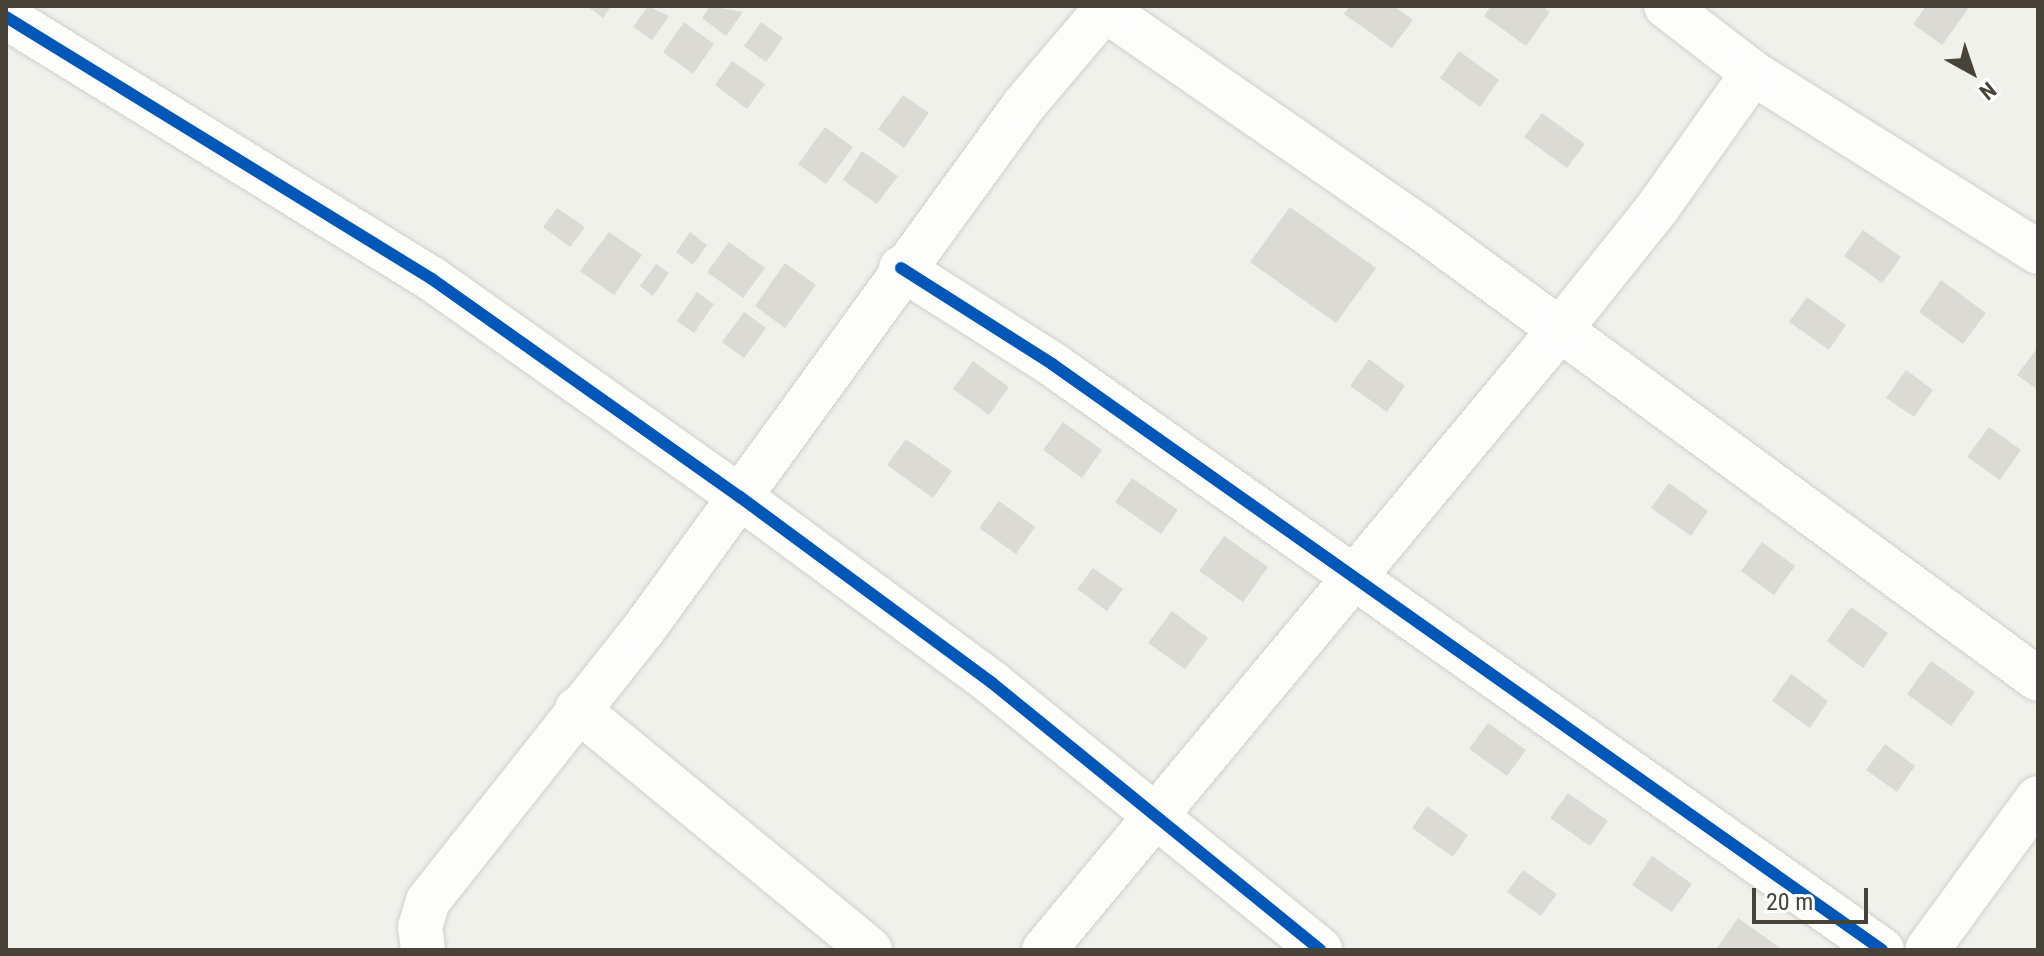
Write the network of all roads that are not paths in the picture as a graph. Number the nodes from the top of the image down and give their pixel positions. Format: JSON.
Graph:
{"nodes":[{"id":1,"x":1666,"y":6,"type":"edge"},
{"id":2,"x":1106,"y":8,"type":"edge"},
{"id":3,"x":6,"y":17,"type":"edge"},
{"id":4,"x":1753,"y":73,"type":"junction"},
{"id":5,"x":2033,"y":239,"type":"edge"},
{"id":6,"x":901,"y":268,"type":"junction"},
{"id":7,"x":1558,"y":332,"type":"junction"},
{"id":8,"x":740,"y":497,"type":"junction"},
{"id":9,"x":1354,"y":578,"type":"junction"},
{"id":10,"x":2038,"y":679,"type":"edge"},
{"id":11,"x":577,"y":709,"type":"junction"},
{"id":12,"x":2038,"y":798,"type":"edge"},
{"id":13,"x":1158,"y":814,"type":"junction"},
{"id":14,"x":423,"y":950,"type":"edge"},
{"id":15,"x":870,"y":950,"type":"edge"},
{"id":16,"x":1044,"y":950,"type":"edge"},
{"id":17,"x":1320,"y":950,"type":"edge"},
{"id":18,"x":1882,"y":950,"type":"edge"},
{"id":19,"x":1927,"y":950,"type":"edge"}],
"edges":[{"from":1,"to":4,"type":"street"},
{"from":2,"to":6,"type":"street"},
{"from":2,"to":7,"type":"street"},
{"from":3,"to":8,"type":"street"},
{"from":4,"to":5,"type":"street"},
{"from":4,"to":7,"type":"street"},
{"from":6,"to":8,"type":"street"},
{"from":6,"to":9,"type":"street"},
{"from":7,"to":9,"type":"street"},
{"from":7,"to":10,"type":"street"},
{"from":8,"to":11,"type":"street"},
{"from":8,"to":13,"type":"street"},
{"from":9,"to":13,"type":"street"},
{"from":9,"to":18,"type":"street"},
{"from":11,"to":14,"type":"street"},
{"from":11,"to":15,"type":"street"},
{"from":12,"to":19,"type":"street"},
{"from":13,"to":16,"type":"street"},
{"from":13,"to":17,"type":"street"}]}
